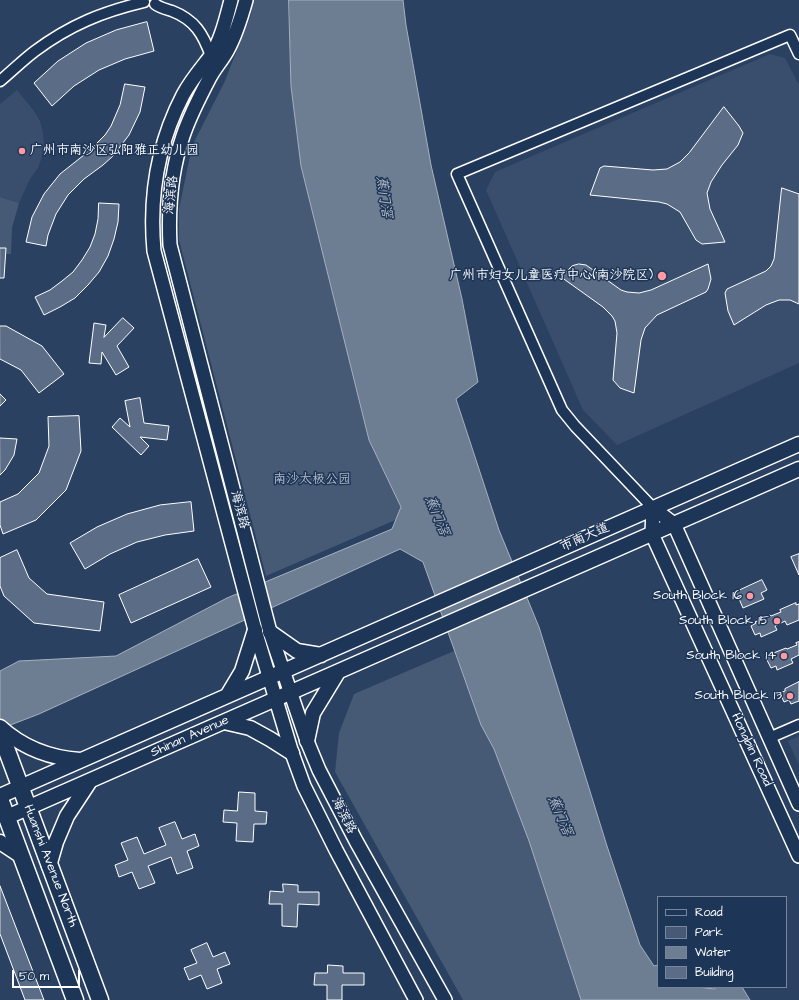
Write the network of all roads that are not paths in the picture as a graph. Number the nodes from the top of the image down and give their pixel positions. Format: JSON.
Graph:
{"nodes":[{"id":1,"x":231,"y":0,"type":"edge"},
{"id":2,"x":246,"y":0,"type":"edge"},
{"id":3,"x":152,"y":1,"type":"edge"},
{"id":4,"x":799,"y":54,"type":"edge"},
{"id":5,"x":211,"y":56,"type":"junction"},
{"id":6,"x":0,"y":81,"type":"edge"},
{"id":7,"x":799,"y":444,"type":"edge"},
{"id":8,"x":799,"y":469,"type":"edge"},
{"id":9,"x":653,"y":508,"type":"junction"},
{"id":10,"x":674,"y":524,"type":"junction"},
{"id":11,"x":652,"y":534,"type":"junction"},
{"id":12,"x":255,"y":630,"type":"junction"},
{"id":13,"x":270,"y":632,"type":"junction"},
{"id":14,"x":372,"y":633,"type":"joint"},
{"id":15,"x":381,"y":653,"type":"joint"},
{"id":16,"x":322,"y":655,"type":"junction"},
{"id":17,"x":284,"y":672,"type":"junction"},
{"id":18,"x":338,"y":672,"type":"junction"},
{"id":19,"x":270,"y":678,"type":"junction"},
{"id":20,"x":291,"y":693,"type":"junction"},
{"id":21,"x":227,"y":696,"type":"junction"},
{"id":22,"x":276,"y":699,"type":"junction"},
{"id":23,"x":224,"y":722,"type":"junction"},
{"id":24,"x":799,"y":725,"type":"edge"},
{"id":25,"x":0,"y":727,"type":"edge"},
{"id":26,"x":0,"y":732,"type":"edge"},
{"id":27,"x":769,"y":738,"type":"junction"},
{"id":28,"x":307,"y":741,"type":"junction"},
{"id":29,"x":292,"y":753,"type":"junction"},
{"id":30,"x":82,"y":760,"type":"junction"},
{"id":31,"x":90,"y":781,"type":"junction"},
{"id":32,"x":20,"y":787,"type":"junction"},
{"id":33,"x":0,"y":797,"type":"edge"},
{"id":34,"x":799,"y":804,"type":"edge"},
{"id":35,"x":28,"y":808,"type":"junction"},
{"id":36,"x":4,"y":819,"type":"edge"},
{"id":37,"x":0,"y":842,"type":"edge"},
{"id":38,"x":21,"y":856,"type":"junction"},
{"id":39,"x":799,"y":856,"type":"edge"},
{"id":40,"x":49,"y":866,"type":"junction"},
{"id":41,"x":75,"y":1000,"type":"edge"},
{"id":42,"x":100,"y":1000,"type":"edge"},
{"id":43,"x":416,"y":1000,"type":"edge"},
{"id":44,"x":445,"y":1000,"type":"edge"}],
"edges":[{"from":1,"to":5,"type":"street","name":"海滨路"},
{"from":2,"to":13,"type":"street","name":"海滨路"},
{"from":3,"to":5,"type":"street"},
{"from":3,"to":6,"type":"street"},
{"from":4,"to":9,"type":"street"},
{"from":5,"to":12,"type":"street","name":"海滨路"},
{"from":7,"to":9,"type":"main road","name":"市南大道"},
{"from":8,"to":10,"type":"main road","name":"市南大道"},
{"from":9,"to":10,"type":"street","name":"Hongbin Road"},
{"from":9,"to":11,"type":"street","name":"Hongbin Road"},
{"from":9,"to":14,"type":"main road","name":"市南大道"},
{"from":10,"to":11,"type":"main road","name":"市南大道"},
{"from":10,"to":27,"type":"street","name":"Hongbin Road"},
{"from":11,"to":15,"type":"main road","name":"市南大道"},
{"from":11,"to":39,"type":"street","name":"Hongbin Road"},
{"from":12,"to":19,"type":"street","name":"海滨路"},
{"from":12,"to":21,"type":"main road"},
{"from":13,"to":16,"type":"main road"},
{"from":13,"to":17,"type":"street","name":"海滨路"},
{"from":14,"to":16,"type":"main road","name":"Shinan Avenue"},
{"from":15,"to":18,"type":"main road","name":"Shinan Avenue"},
{"from":16,"to":17,"type":"main road","name":"Shinan Avenue"},
{"from":17,"to":19,"type":"main road","name":"Shinan Avenue"},
{"from":17,"to":20,"type":"street","name":"海滨路"},
{"from":18,"to":20,"type":"main road","name":"Shinan Avenue"},
{"from":18,"to":28,"type":"main road"},
{"from":19,"to":21,"type":"main road","name":"Shinan Avenue"},
{"from":19,"to":22,"type":"street","name":"海滨路"},
{"from":20,"to":22,"type":"main road","name":"Shinan Avenue"},
{"from":20,"to":28,"type":"street","name":"海滨路"},
{"from":21,"to":30,"type":"main road","name":"Shinan Avenue"},
{"from":22,"to":23,"type":"main road","name":"Shinan Avenue"},
{"from":22,"to":29,"type":"street","name":"海滨路"},
{"from":23,"to":29,"type":"main road"},
{"from":23,"to":31,"type":"main road","name":"Shinan Avenue"},
{"from":24,"to":27,"type":"street"},
{"from":25,"to":30,"type":"main road"},
{"from":26,"to":32,"type":"main road","name":"Huanshi Avenue North"},
{"from":27,"to":34,"type":"street","name":"Hongbin Road"},
{"from":28,"to":44,"type":"street","name":"海滨路"},
{"from":29,"to":43,"type":"street","name":"海滨路"},
{"from":30,"to":32,"type":"main road","name":"Shinan Avenue"},
{"from":31,"to":35,"type":"main road","name":"Shinan Avenue"},
{"from":31,"to":40,"type":"main road"},
{"from":32,"to":33,"type":"main road","name":"Shinan Avenue"},
{"from":32,"to":35,"type":"main road","name":"Huanshi Avenue North"},
{"from":33,"to":36,"type":"main road","name":"Huanshi Avenue North"},
{"from":35,"to":36,"type":"main road","name":"Shinan Avenue"},
{"from":35,"to":40,"type":"main road","name":"Huanshi Avenue North"},
{"from":36,"to":38,"type":"main road","name":"Huanshi Avenue North"},
{"from":37,"to":38,"type":"main road"},
{"from":38,"to":41,"type":"main road","name":"Huanshi Avenue North"},
{"from":40,"to":42,"type":"main road","name":"Huanshi Avenue North"}]}
